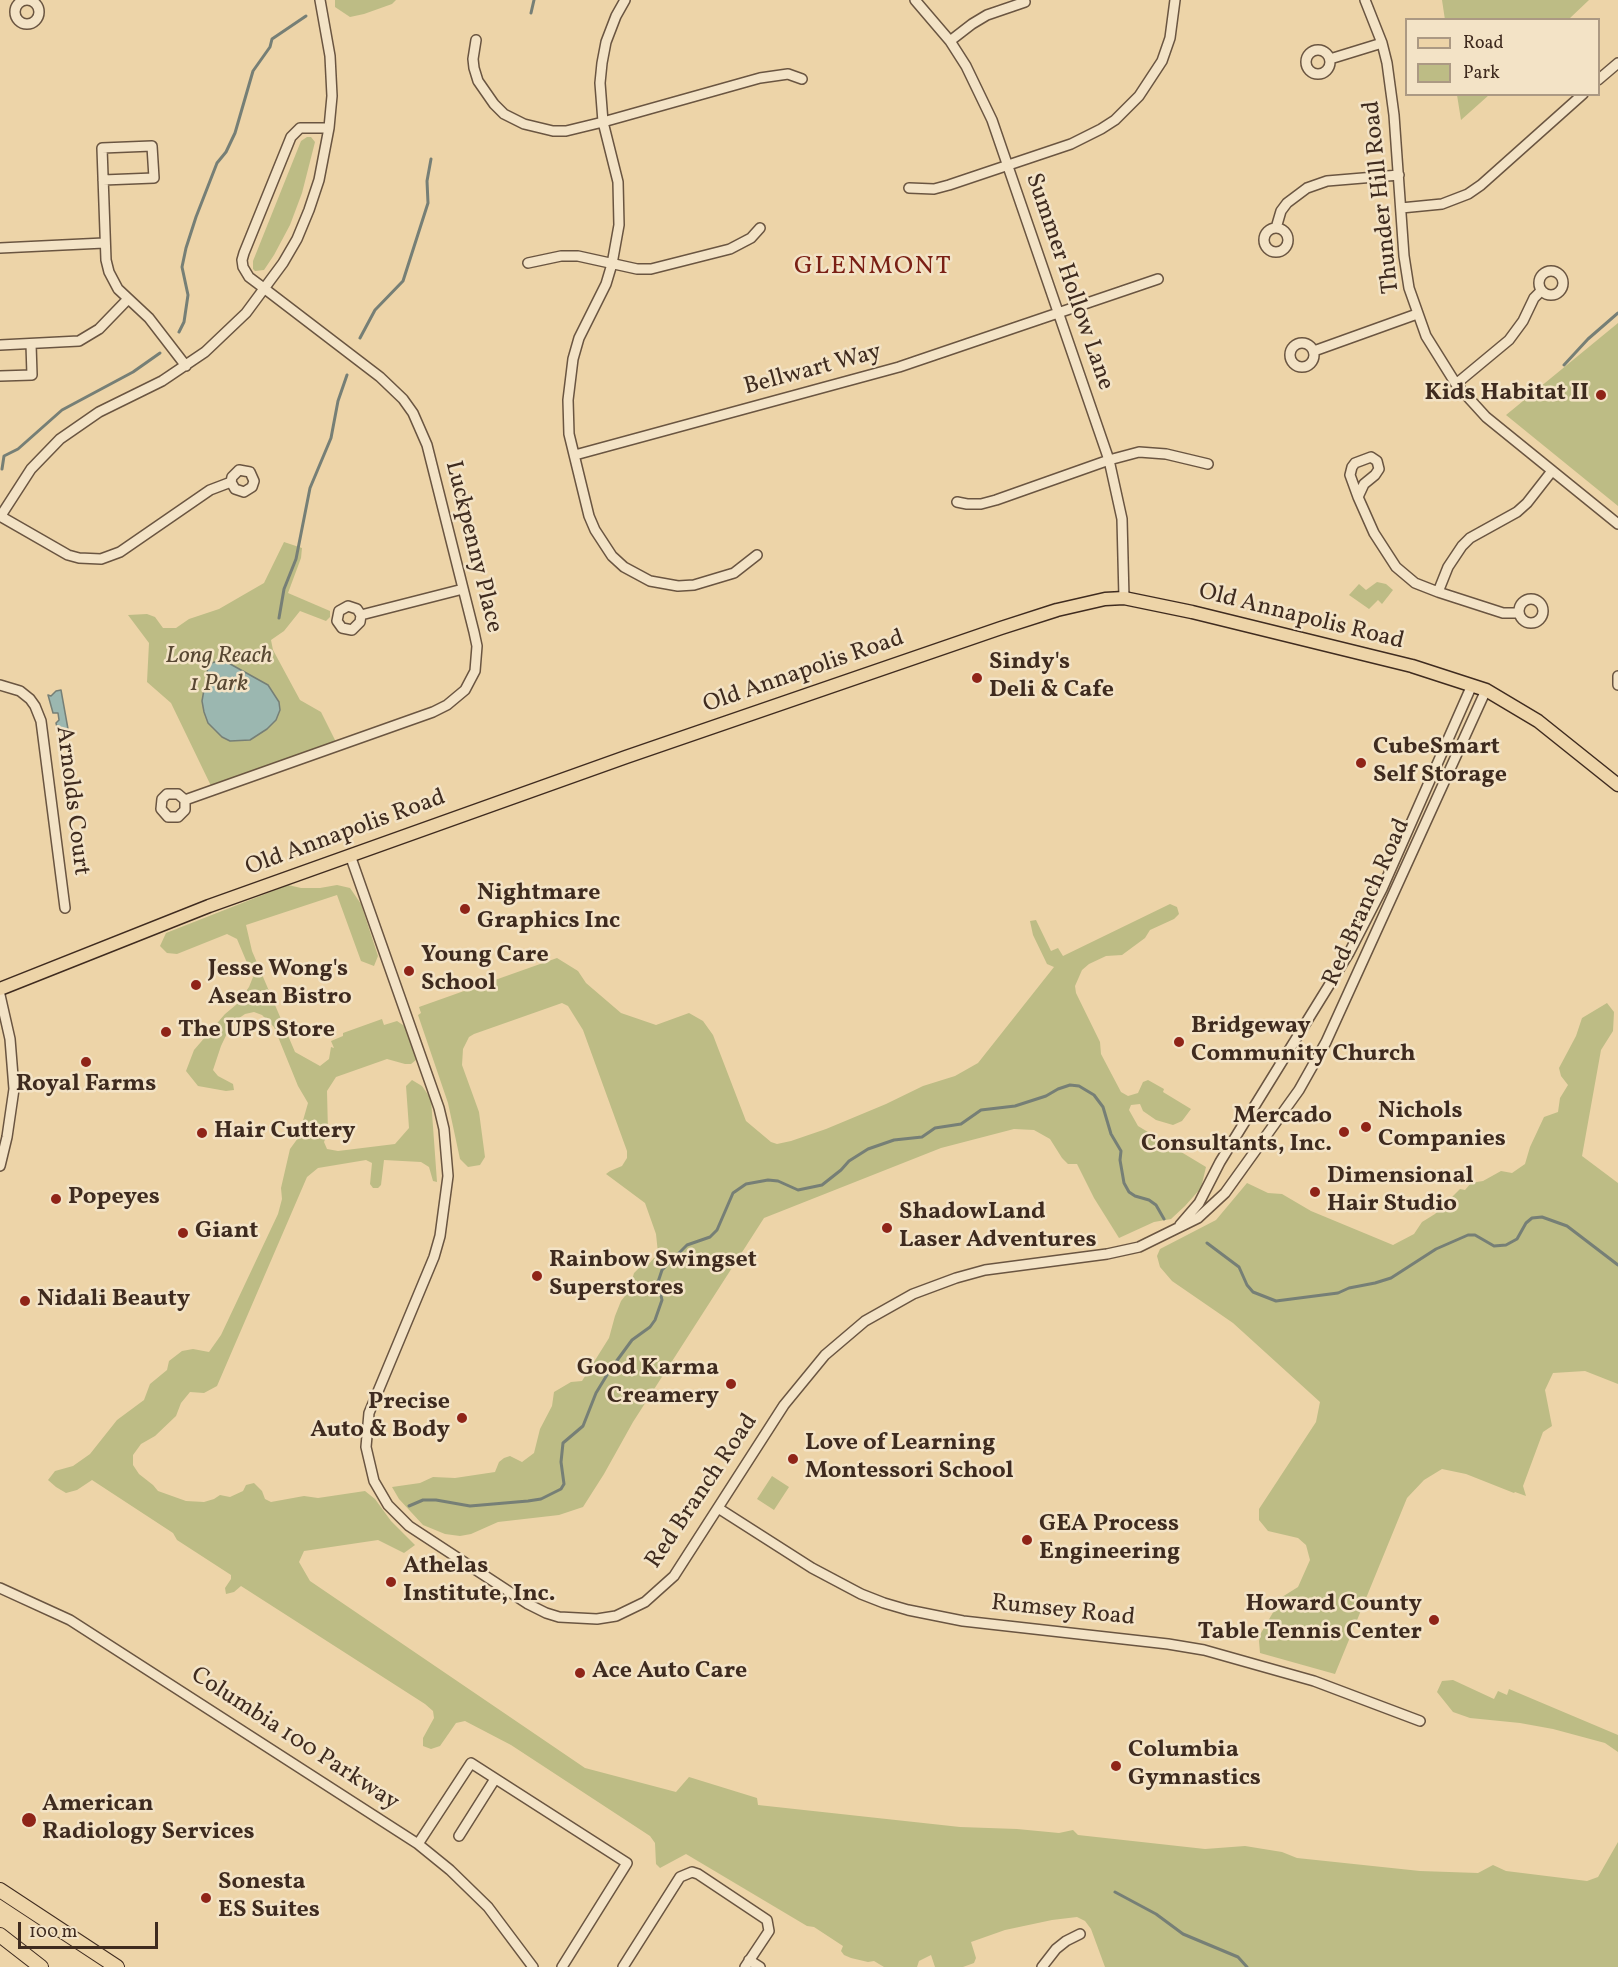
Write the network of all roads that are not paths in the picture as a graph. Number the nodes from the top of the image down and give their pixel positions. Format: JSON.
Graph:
{"nodes":[{"id":1,"x":320,"y":0,"type":"edge"},
{"id":2,"x":625,"y":0,"type":"edge"},
{"id":3,"x":915,"y":0,"type":"edge"},
{"id":4,"x":1175,"y":0,"type":"edge"},
{"id":5,"x":1365,"y":0,"type":"edge"},
{"id":6,"x":1025,"y":2,"type":"dead end"},
{"id":7,"x":476,"y":40,"type":"dead end"},
{"id":8,"x":950,"y":41,"type":"junction"},
{"id":9,"x":1382,"y":43,"type":"junction"},
{"id":10,"x":1330,"y":59,"type":"dead end"},
{"id":11,"x":1618,"y":63,"type":"edge"},
{"id":12,"x":802,"y":79,"type":"dead end"},
{"id":13,"x":1600,"y":79,"type":"edge"},
{"id":14,"x":1581,"y":96,"type":"edge"},
{"id":15,"x":603,"y":122,"type":"junction"},
{"id":16,"x":329,"y":128,"type":"junction"},
{"id":17,"x":1007,"y":165,"type":"junction"},
{"id":18,"x":1399,"y":175,"type":"junction"},
{"id":19,"x":103,"y":180,"type":"junction"},
{"id":20,"x":909,"y":188,"type":"dead end"},
{"id":21,"x":1401,"y":207,"type":"junction"},
{"id":22,"x":760,"y":228,"type":"dead end"},
{"id":23,"x":1276,"y":228,"type":"dead end"},
{"id":24,"x":104,"y":243,"type":"junction"},
{"id":25,"x":0,"y":248,"type":"edge"},
{"id":26,"x":528,"y":262,"type":"dead end"},
{"id":27,"x":612,"y":264,"type":"junction"},
{"id":28,"x":1158,"y":279,"type":"dead end"},
{"id":29,"x":265,"y":289,"type":"junction"},
{"id":30,"x":1541,"y":291,"type":"dead end"},
{"id":31,"x":128,"y":299,"type":"junction"},
{"id":32,"x":1059,"y":313,"type":"junction"},
{"id":33,"x":1417,"y":314,"type":"junction"},
{"id":34,"x":31,"y":344,"type":"junction"},
{"id":35,"x":0,"y":345,"type":"edge"},
{"id":36,"x":1314,"y":351,"type":"dead end"},
{"id":37,"x":186,"y":366,"type":"junction"},
{"id":38,"x":0,"y":376,"type":"edge"},
{"id":39,"x":1456,"y":384,"type":"junction"},
{"id":40,"x":574,"y":455,"type":"junction"},
{"id":41,"x":1109,"y":460,"type":"junction"},
{"id":42,"x":1208,"y":464,"type":"dead end"},
{"id":43,"x":1552,"y":471,"type":"junction"},
{"id":44,"x":231,"y":482,"type":"dead end"},
{"id":45,"x":1358,"y":497,"type":"dead end"},
{"id":46,"x":957,"y":502,"type":"dead end"},
{"id":47,"x":0,"y":516,"type":"edge"},
{"id":48,"x":1618,"y":524,"type":"edge"},
{"id":49,"x":757,"y":555,"type":"dead end"},
{"id":50,"x":463,"y":589,"type":"junction"},
{"id":51,"x":1438,"y":592,"type":"junction"},
{"id":52,"x":1124,"y":598,"type":"junction"},
{"id":53,"x":1518,"y":613,"type":"dead end"},
{"id":54,"x":361,"y":615,"type":"dead end"},
{"id":55,"x":1618,"y":676,"type":"edge"},
{"id":56,"x":0,"y":685,"type":"edge"},
{"id":57,"x":1472,"y":685,"type":"junction"},
{"id":58,"x":1618,"y":685,"type":"edge"},
{"id":59,"x":1486,"y":690,"type":"junction"},
{"id":60,"x":1618,"y":785,"type":"edge"},
{"id":61,"x":185,"y":800,"type":"dead end"},
{"id":62,"x":350,"y":855,"type":"junction"},
{"id":63,"x":65,"y":908,"type":"dead end"},
{"id":64,"x":0,"y":989,"type":"edge"},
{"id":65,"x":0,"y":995,"type":"edge"},
{"id":66,"x":0,"y":1166,"type":"edge"},
{"id":67,"x":1178,"y":1228,"type":"junction"},
{"id":68,"x":718,"y":1508,"type":"junction"},
{"id":69,"x":0,"y":1588,"type":"edge"},
{"id":70,"x":1420,"y":1721,"type":"dead end"},
{"id":71,"x":495,"y":1779,"type":"junction"},
{"id":72,"x":459,"y":1836,"type":"dead end"},
{"id":73,"x":418,"y":1844,"type":"junction"},
{"id":74,"x":0,"y":1890,"type":"edge"},
{"id":75,"x":1080,"y":1934,"type":"dead end"},
{"id":76,"x":0,"y":1935,"type":"edge"},
{"id":77,"x":747,"y":1964,"type":"edge"},
{"id":78,"x":41,"y":1967,"type":"edge"},
{"id":79,"x":117,"y":1967,"type":"edge"},
{"id":80,"x":533,"y":1967,"type":"edge"},
{"id":81,"x":562,"y":1967,"type":"edge"},
{"id":82,"x":623,"y":1967,"type":"edge"},
{"id":83,"x":760,"y":1967,"type":"edge"},
{"id":84,"x":1042,"y":1967,"type":"edge"}],
"edges":[{"from":1,"to":16,"type":"street"},
{"from":2,"to":15,"type":"street"},
{"from":3,"to":8,"type":"street","name":"Summer Hollow Lane"},
{"from":4,"to":17,"type":"street"},
{"from":5,"to":9,"type":"street","name":"Thunder Hill Road"},
{"from":6,"to":8,"type":"street"},
{"from":7,"to":15,"type":"street"},
{"from":8,"to":17,"type":"street","name":"Summer Hollow Lane"},
{"from":9,"to":10,"type":"street"},
{"from":9,"to":18,"type":"street","name":"Thunder Hill Road"},
{"from":11,"to":13,"type":"street"},
{"from":12,"to":15,"type":"street"},
{"from":14,"to":21,"type":"street"},
{"from":15,"to":27,"type":"street"},
{"from":16,"to":29,"type":"street"},
{"from":16,"to":29,"type":"street","name":"Luckpenny Place"},
{"from":17,"to":20,"type":"street"},
{"from":17,"to":32,"type":"street","name":"Summer Hollow Lane"},
{"from":18,"to":21,"type":"street","name":"Thunder Hill Road"},
{"from":18,"to":23,"type":"street"},
{"from":19,"to":19,"type":"street"},
{"from":19,"to":24,"type":"street"},
{"from":21,"to":33,"type":"street","name":"Thunder Hill Road"},
{"from":22,"to":27,"type":"street"},
{"from":24,"to":25,"type":"street"},
{"from":24,"to":31,"type":"street"},
{"from":26,"to":27,"type":"street"},
{"from":27,"to":40,"type":"street"},
{"from":28,"to":32,"type":"street","name":"Bellwart Way"},
{"from":29,"to":37,"type":"street"},
{"from":29,"to":50,"type":"street","name":"Luckpenny Place"},
{"from":30,"to":39,"type":"street"},
{"from":31,"to":34,"type":"street"},
{"from":31,"to":37,"type":"street"},
{"from":32,"to":40,"type":"street","name":"Bellwart Way"},
{"from":32,"to":41,"type":"street","name":"Summer Hollow Lane"},
{"from":33,"to":36,"type":"street"},
{"from":33,"to":39,"type":"street","name":"Thunder Hill Road"},
{"from":34,"to":35,"type":"street"},
{"from":34,"to":38,"type":"street"},
{"from":37,"to":47,"type":"street"},
{"from":39,"to":43,"type":"street","name":"Thunder Hill Road"},
{"from":40,"to":49,"type":"street"},
{"from":41,"to":42,"type":"street"},
{"from":41,"to":46,"type":"street"},
{"from":41,"to":52,"type":"street","name":"Summer Hollow Lane"},
{"from":43,"to":48,"type":"street","name":"Thunder Hill Road"},
{"from":43,"to":51,"type":"street"},
{"from":44,"to":47,"type":"street"},
{"from":45,"to":51,"type":"street"},
{"from":50,"to":54,"type":"street"},
{"from":50,"to":61,"type":"street","name":"Luckpenny Place"},
{"from":51,"to":53,"type":"street"},
{"from":52,"to":57,"type":"main road","name":"Old Annapolis Road"},
{"from":52,"to":62,"type":"main road","name":"Old Annapolis Road"},
{"from":55,"to":58,"type":"street"},
{"from":56,"to":63,"type":"street","name":"Arnolds Court"},
{"from":57,"to":59,"type":"main road","name":"Old Annapolis Road"},
{"from":57,"to":67,"type":"street","name":"Red Branch Road"},
{"from":59,"to":60,"type":"main road","name":"Old Annapolis Road"},
{"from":59,"to":67,"type":"street","name":"Red Branch Road"},
{"from":62,"to":64,"type":"main road","name":"Old Annapolis Road"},
{"from":62,"to":68,"type":"street","name":"Red Branch Road"},
{"from":65,"to":66,"type":"street"},
{"from":67,"to":68,"type":"street","name":"Red Branch Road"},
{"from":68,"to":70,"type":"street","name":"Rumsey Road"},
{"from":69,"to":73,"type":"street","name":"Columbia 100 Parkway"},
{"from":71,"to":72,"type":"street"},
{"from":71,"to":73,"type":"street"},
{"from":71,"to":81,"type":"street"},
{"from":73,"to":80,"type":"street","name":"Columbia 100 Parkway"},
{"from":74,"to":79,"type":"highway"},
{"from":75,"to":84,"type":"street"},
{"from":76,"to":78,"type":"highway"},
{"from":77,"to":82,"type":"street"},
{"from":77,"to":83,"type":"street"}]}
